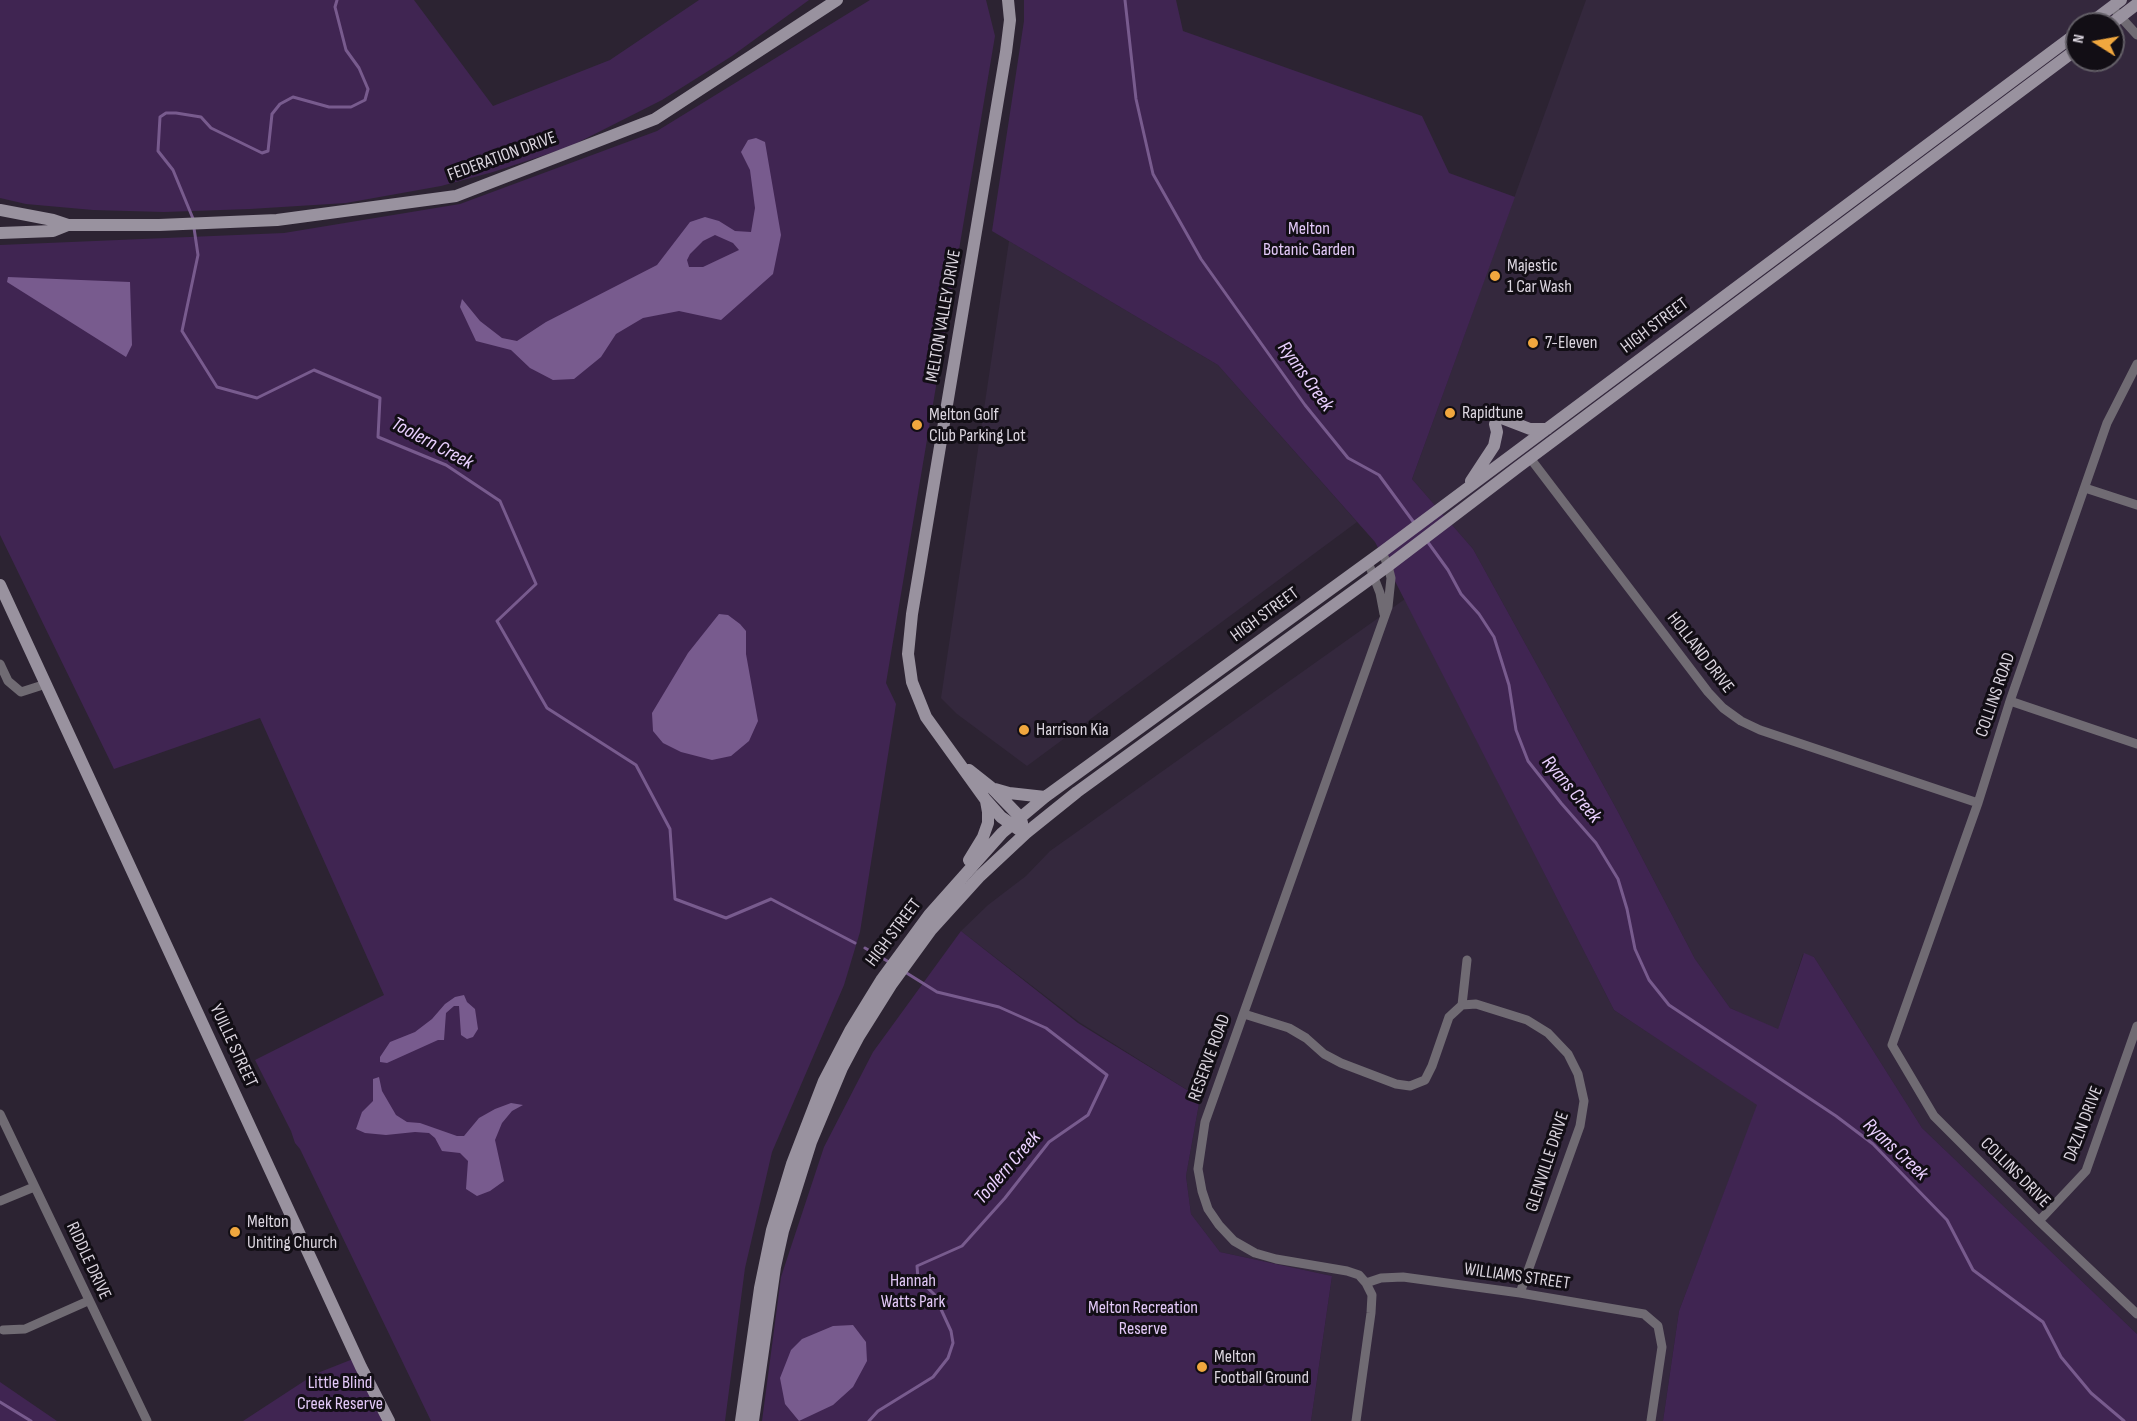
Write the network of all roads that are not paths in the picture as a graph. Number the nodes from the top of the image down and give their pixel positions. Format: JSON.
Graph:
{"nodes":[{"id":1,"x":837,"y":0,"type":"edge"},
{"id":2,"x":1008,"y":0,"type":"edge"},
{"id":3,"x":2137,"y":4,"type":"edge"},
{"id":4,"x":2116,"y":12,"type":"edge"},
{"id":5,"x":2125,"y":22,"type":"edge"},
{"id":6,"x":2137,"y":35,"type":"edge"},
{"id":7,"x":2065,"y":42,"type":"edge"},
{"id":8,"x":2065,"y":58,"type":"edge"},
{"id":9,"x":0,"y":210,"type":"edge"},
{"id":10,"x":68,"y":225,"type":"junction"},
{"id":11,"x":0,"y":233,"type":"edge"},
{"id":12,"x":2137,"y":364,"type":"edge"},
{"id":13,"x":1547,"y":429,"type":"junction"},
{"id":14,"x":1526,"y":452,"type":"junction"},
{"id":15,"x":2085,"y":488,"type":"junction"},
{"id":16,"x":1466,"y":490,"type":"junction"},
{"id":17,"x":2137,"y":505,"type":"edge"},
{"id":18,"x":1382,"y":552,"type":"junction"},
{"id":19,"x":1368,"y":562,"type":"junction"},
{"id":20,"x":1389,"y":566,"type":"junction"},
{"id":21,"x":1374,"y":575,"type":"junction"},
{"id":22,"x":0,"y":585,"type":"edge"},
{"id":23,"x":1384,"y":617,"type":"junction"},
{"id":24,"x":0,"y":664,"type":"edge"},
{"id":25,"x":46,"y":684,"type":"junction"},
{"id":26,"x":2010,"y":701,"type":"junction"},
{"id":27,"x":2137,"y":744,"type":"edge"},
{"id":28,"x":963,"y":766,"type":"junction"},
{"id":29,"x":993,"y":789,"type":"junction"},
{"id":30,"x":1045,"y":797,"type":"junction"},
{"id":31,"x":985,"y":799,"type":"junction"},
{"id":32,"x":1978,"y":803,"type":"junction"},
{"id":33,"x":1016,"y":821,"type":"junction"},
{"id":34,"x":1026,"y":833,"type":"junction"},
{"id":35,"x":939,"y":903,"type":"junction"},
{"id":36,"x":1467,"y":960,"type":"dead end"},
{"id":37,"x":901,"y":961,"type":"junction"},
{"id":38,"x":887,"y":982,"type":"junction"},
{"id":39,"x":1462,"y":1005,"type":"junction"},
{"id":40,"x":1244,"y":1014,"type":"junction"},
{"id":41,"x":2137,"y":1026,"type":"edge"},
{"id":42,"x":1893,"y":1039,"type":"joint"},
{"id":43,"x":0,"y":1114,"type":"edge"},
{"id":44,"x":34,"y":1187,"type":"junction"},
{"id":45,"x":0,"y":1201,"type":"edge"},
{"id":46,"x":2039,"y":1221,"type":"junction"},
{"id":47,"x":1366,"y":1283,"type":"junction"},
{"id":48,"x":1520,"y":1293,"type":"junction"},
{"id":49,"x":88,"y":1301,"type":"junction"},
{"id":50,"x":2137,"y":1314,"type":"edge"},
{"id":51,"x":3,"y":1330,"type":"dead end"},
{"id":52,"x":147,"y":1421,"type":"edge"},
{"id":53,"x":388,"y":1421,"type":"edge"},
{"id":54,"x":741,"y":1421,"type":"edge"},
{"id":55,"x":753,"y":1421,"type":"edge"},
{"id":56,"x":1356,"y":1421,"type":"edge"},
{"id":57,"x":1651,"y":1421,"type":"edge"}],
"edges":[{"from":1,"to":10,"type":"main road","name":"FEDERATION DRIVE"},
{"from":2,"to":28,"type":"main road","name":"MELTON VALLEY DRIVE"},
{"from":3,"to":4,"type":"main road"},
{"from":5,"to":6,"type":"street"},
{"from":7,"to":13,"type":"main road","name":"HIGH STREET"},
{"from":8,"to":14,"type":"main road","name":"HIGH STREET"},
{"from":9,"to":10,"type":"main road","name":"FEDERATION DRIVE"},
{"from":10,"to":11,"type":"main road","name":"FEDERATION DRIVE"},
{"from":12,"to":15,"type":"street","name":"COLLINS ROAD"},
{"from":13,"to":14,"type":"main road","name":"HIGH STREET"},
{"from":13,"to":16,"type":"main road"},
{"from":14,"to":16,"type":"main road","name":"HIGH STREET"},
{"from":14,"to":20,"type":"main road","name":"HIGH STREET"},
{"from":14,"to":32,"type":"street","name":"HOLLAND DRIVE"},
{"from":15,"to":17,"type":"street"},
{"from":15,"to":26,"type":"street","name":"COLLINS ROAD"},
{"from":16,"to":18,"type":"main road","name":"HIGH STREET"},
{"from":18,"to":19,"type":"main road","name":"HIGH STREET"},
{"from":18,"to":20,"type":"street","name":"RESERVE ROAD"},
{"from":19,"to":21,"type":"street"},
{"from":19,"to":30,"type":"main road","name":"HIGH STREET"},
{"from":20,"to":21,"type":"main road","name":"HIGH STREET"},
{"from":20,"to":23,"type":"street","name":"RESERVE ROAD"},
{"from":21,"to":23,"type":"street"},
{"from":21,"to":34,"type":"main road","name":"HIGH STREET"},
{"from":22,"to":25,"type":"main road","name":"YUILLE STREET"},
{"from":23,"to":40,"type":"street","name":"RESERVE ROAD"},
{"from":24,"to":25,"type":"street"},
{"from":25,"to":53,"type":"main road","name":"YUILLE STREET"},
{"from":26,"to":27,"type":"street"},
{"from":26,"to":32,"type":"street","name":"COLLINS ROAD"},
{"from":28,"to":29,"type":"main road","name":"MELTON VALLEY DRIVE"},
{"from":28,"to":31,"type":"main road","name":"MELTON VALLEY DRIVE"},
{"from":29,"to":30,"type":"main road"},
{"from":29,"to":33,"type":"main road","name":"MELTON VALLEY DRIVE"},
{"from":30,"to":33,"type":"main road","name":"HIGH STREET"},
{"from":31,"to":33,"type":"main road","name":"MELTON VALLEY DRIVE"},
{"from":31,"to":35,"type":"main road"},
{"from":32,"to":42,"type":"street","name":"COLLINS ROAD"},
{"from":33,"to":34,"type":"main road","name":"MELTON VALLEY DRIVE"},
{"from":33,"to":35,"type":"main road","name":"HIGH STREET"},
{"from":34,"to":37,"type":"main road","name":"HIGH STREET"},
{"from":35,"to":37,"type":"main road","name":"HIGH STREET"},
{"from":36,"to":39,"type":"street"},
{"from":37,"to":38,"type":"main road","name":"HIGH STREET"},
{"from":38,"to":54,"type":"main road","name":"HIGH STREET"},
{"from":38,"to":55,"type":"main road","name":"HIGH STREET"},
{"from":39,"to":40,"type":"street"},
{"from":39,"to":48,"type":"street","name":"GLENVILLE DRIVE"},
{"from":40,"to":47,"type":"street","name":"RESERVE ROAD"},
{"from":41,"to":46,"type":"street","name":"DAZLN DRIVE"},
{"from":42,"to":46,"type":"street","name":"COLLINS DRIVE"},
{"from":43,"to":44,"type":"street","name":"RIDDLE DRIVE"},
{"from":44,"to":45,"type":"street"},
{"from":44,"to":49,"type":"street","name":"RIDDLE DRIVE"},
{"from":46,"to":50,"type":"street","name":"COLLINS DRIVE"},
{"from":47,"to":48,"type":"street","name":"WILLIAMS STREET"},
{"from":47,"to":56,"type":"street"},
{"from":48,"to":57,"type":"street","name":"WILLIAMS STREET"},
{"from":49,"to":51,"type":"street"},
{"from":49,"to":52,"type":"street","name":"RIDDLE DRIVE"}]}
